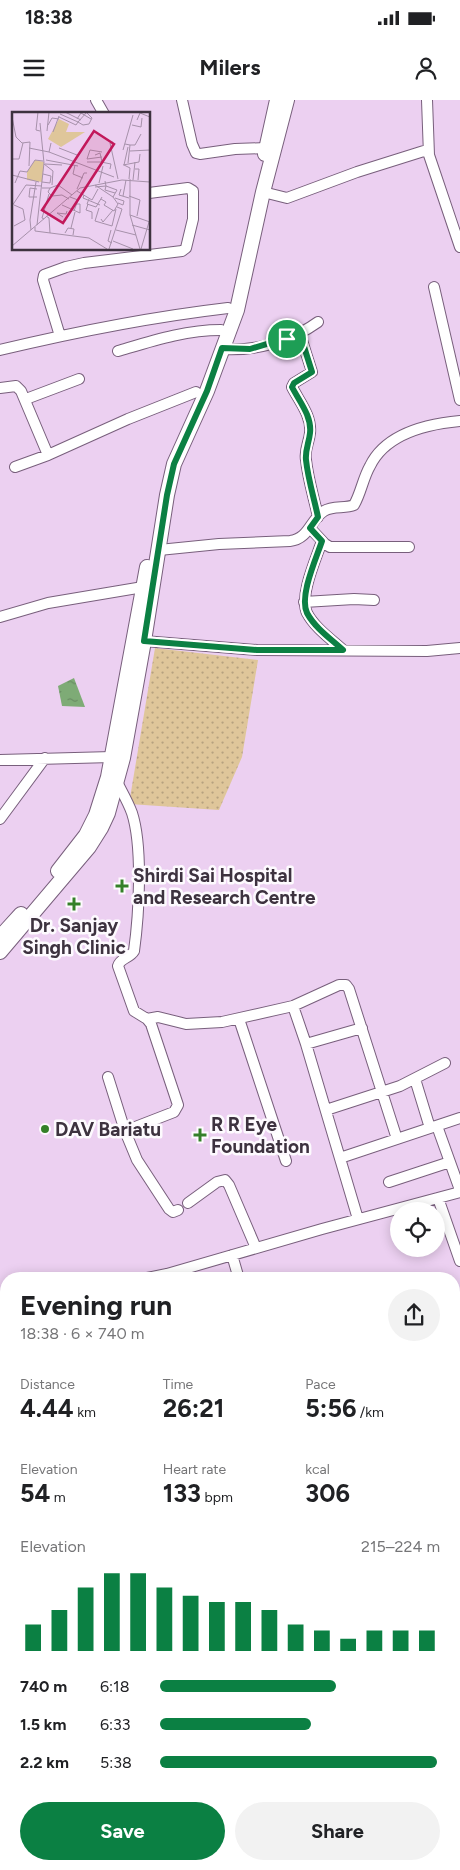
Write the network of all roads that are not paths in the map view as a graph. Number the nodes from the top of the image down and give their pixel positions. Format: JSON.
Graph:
{"nodes":[{"id":1,"x":96,"y":100,"type":"edge"},
{"id":2,"x":182,"y":100,"type":"edge"},
{"id":3,"x":277,"y":100,"type":"edge"},
{"id":4,"x":287,"y":100,"type":"edge"},
{"id":5,"x":427,"y":100,"type":"edge"},
{"id":6,"x":103,"y":112,"type":"edge"},
{"id":7,"x":266,"y":148,"type":"junction"},
{"id":8,"x":428,"y":150,"type":"junction"},
{"id":9,"x":263,"y":192,"type":"junction"},
{"id":10,"x":150,"y":193,"type":"edge"},
{"id":11,"x":460,"y":247,"type":"edge"},
{"id":12,"x":434,"y":287,"type":"dead end"},
{"id":13,"x":228,"y":308,"type":"junction"},
{"id":14,"x":318,"y":322,"type":"dead end"},
{"id":15,"x":221,"y":330,"type":"junction"},
{"id":16,"x":300,"y":334,"type":"junction"},
{"id":17,"x":60,"y":336,"type":"junction"},
{"id":18,"x":222,"y":348,"type":"junction"},
{"id":19,"x":0,"y":350,"type":"edge"},
{"id":20,"x":118,"y":351,"type":"dead end"},
{"id":21,"x":79,"y":379,"type":"dead end"},
{"id":22,"x":0,"y":386,"type":"edge"},
{"id":23,"x":196,"y":392,"type":"junction"},
{"id":24,"x":26,"y":399,"type":"junction"},
{"id":25,"x":460,"y":400,"type":"edge"},
{"id":26,"x":460,"y":420,"type":"edge"},
{"id":27,"x":48,"y":455,"type":"junction"},
{"id":28,"x":15,"y":467,"type":"dead end"},
{"id":29,"x":318,"y":517,"type":"junction"},
{"id":30,"x":310,"y":528,"type":"junction"},
{"id":31,"x":322,"y":541,"type":"junction"},
{"id":32,"x":409,"y":547,"type":"dead end"},
{"id":33,"x":159,"y":550,"type":"junction"},
{"id":34,"x":148,"y":586,"type":"junction"},
{"id":35,"x":374,"y":600,"type":"dead end"},
{"id":36,"x":304,"y":602,"type":"junction"},
{"id":37,"x":0,"y":617,"type":"edge"},
{"id":38,"x":144,"y":641,"type":"junction"},
{"id":39,"x":343,"y":650,"type":"junction"},
{"id":40,"x":459,"y":652,"type":"edge"},
{"id":41,"x":112,"y":756,"type":"junction"},
{"id":42,"x":45,"y":758,"type":"junction"},
{"id":43,"x":0,"y":760,"type":"edge"},
{"id":44,"x":118,"y":782,"type":"junction"},
{"id":45,"x":0,"y":819,"type":"edge"},
{"id":46,"x":0,"y":937,"type":"edge"},
{"id":47,"x":0,"y":952,"type":"edge"},
{"id":48,"x":293,"y":1006,"type":"junction"},
{"id":49,"x":147,"y":1019,"type":"junction"},
{"id":50,"x":239,"y":1019,"type":"junction"},
{"id":51,"x":362,"y":1028,"type":"junction"},
{"id":52,"x":306,"y":1044,"type":"junction"},
{"id":53,"x":445,"y":1063,"type":"dead end"},
{"id":54,"x":108,"y":1077,"type":"dead end"},
{"id":55,"x":416,"y":1079,"type":"junction"},
{"id":56,"x":382,"y":1092,"type":"junction"},
{"id":57,"x":326,"y":1110,"type":"junction"},
{"id":58,"x":460,"y":1118,"type":"edge"},
{"id":59,"x":434,"y":1127,"type":"junction"},
{"id":60,"x":126,"y":1131,"type":"junction"},
{"id":61,"x":397,"y":1139,"type":"junction"},
{"id":62,"x":340,"y":1158,"type":"junction"},
{"id":63,"x":286,"y":1160,"type":"dead end"},
{"id":64,"x":450,"y":1162,"type":"junction"},
{"id":65,"x":389,"y":1182,"type":"dead end"},
{"id":66,"x":460,"y":1191,"type":"edge"},
{"id":67,"x":438,"y":1198,"type":"junction"},
{"id":68,"x":188,"y":1203,"type":"dead end"},
{"id":69,"x":178,"y":1210,"type":"dead end"},
{"id":70,"x":358,"y":1219,"type":"junction"},
{"id":71,"x":256,"y":1248,"type":"junction"},
{"id":72,"x":232,"y":1255,"type":"junction"},
{"id":73,"x":460,"y":1261,"type":"edge"},
{"id":74,"x":174,"y":1272,"type":"edge"},
{"id":75,"x":237,"y":1272,"type":"edge"}],
"edges":[{"from":1,"to":6,"type":"street"},
{"from":2,"to":7,"type":"street"},
{"from":3,"to":7,"type":"main road"},
{"from":4,"to":9,"type":"main road"},
{"from":5,"to":8,"type":"street"},
{"from":7,"to":13,"type":"main road"},
{"from":8,"to":9,"type":"street"},
{"from":8,"to":11,"type":"street"},
{"from":9,"to":18,"type":"main road"},
{"from":10,"to":17,"type":"street"},
{"from":12,"to":25,"type":"street"},
{"from":13,"to":15,"type":"main road"},
{"from":13,"to":17,"type":"street"},
{"from":14,"to":16,"type":"street"},
{"from":15,"to":20,"type":"street"},
{"from":15,"to":23,"type":"main road"},
{"from":16,"to":18,"type":"street"},
{"from":16,"to":29,"type":"street"},
{"from":17,"to":19,"type":"street"},
{"from":18,"to":33,"type":"main road"},
{"from":21,"to":24,"type":"street"},
{"from":22,"to":24,"type":"street"},
{"from":23,"to":27,"type":"street"},
{"from":23,"to":34,"type":"main road"},
{"from":24,"to":27,"type":"street"},
{"from":26,"to":29,"type":"street"},
{"from":27,"to":28,"type":"street"},
{"from":29,"to":30,"type":"street"},
{"from":30,"to":31,"type":"street"},
{"from":30,"to":33,"type":"street"},
{"from":31,"to":32,"type":"street"},
{"from":31,"to":36,"type":"street"},
{"from":33,"to":34,"type":"main road"},
{"from":34,"to":37,"type":"street"},
{"from":34,"to":38,"type":"main road"},
{"from":34,"to":41,"type":"main road"},
{"from":35,"to":36,"type":"street"},
{"from":36,"to":39,"type":"street"},
{"from":38,"to":39,"type":"street"},
{"from":38,"to":44,"type":"main road"},
{"from":39,"to":40,"type":"street"},
{"from":41,"to":42,"type":"street"},
{"from":41,"to":46,"type":"main road"},
{"from":42,"to":43,"type":"street"},
{"from":42,"to":45,"type":"street"},
{"from":44,"to":47,"type":"main road"},
{"from":44,"to":49,"type":"street"},
{"from":48,"to":50,"type":"street"},
{"from":48,"to":51,"type":"street"},
{"from":48,"to":52,"type":"street"},
{"from":49,"to":50,"type":"street"},
{"from":49,"to":60,"type":"street"},
{"from":50,"to":63,"type":"street"},
{"from":51,"to":52,"type":"street"},
{"from":51,"to":56,"type":"street"},
{"from":52,"to":57,"type":"street"},
{"from":53,"to":55,"type":"street"},
{"from":54,"to":60,"type":"street"},
{"from":55,"to":56,"type":"street"},
{"from":55,"to":59,"type":"street"},
{"from":56,"to":57,"type":"street"},
{"from":56,"to":61,"type":"street"},
{"from":57,"to":62,"type":"street"},
{"from":58,"to":59,"type":"street"},
{"from":59,"to":61,"type":"street"},
{"from":59,"to":64,"type":"street"},
{"from":60,"to":69,"type":"street"},
{"from":61,"to":62,"type":"street"},
{"from":62,"to":70,"type":"street"},
{"from":64,"to":65,"type":"street"},
{"from":64,"to":66,"type":"street"},
{"from":66,"to":67,"type":"street"},
{"from":67,"to":70,"type":"street"},
{"from":67,"to":73,"type":"street"},
{"from":68,"to":71,"type":"street"},
{"from":70,"to":71,"type":"street"},
{"from":71,"to":72,"type":"street"},
{"from":72,"to":74,"type":"street"},
{"from":72,"to":75,"type":"street"}]}
